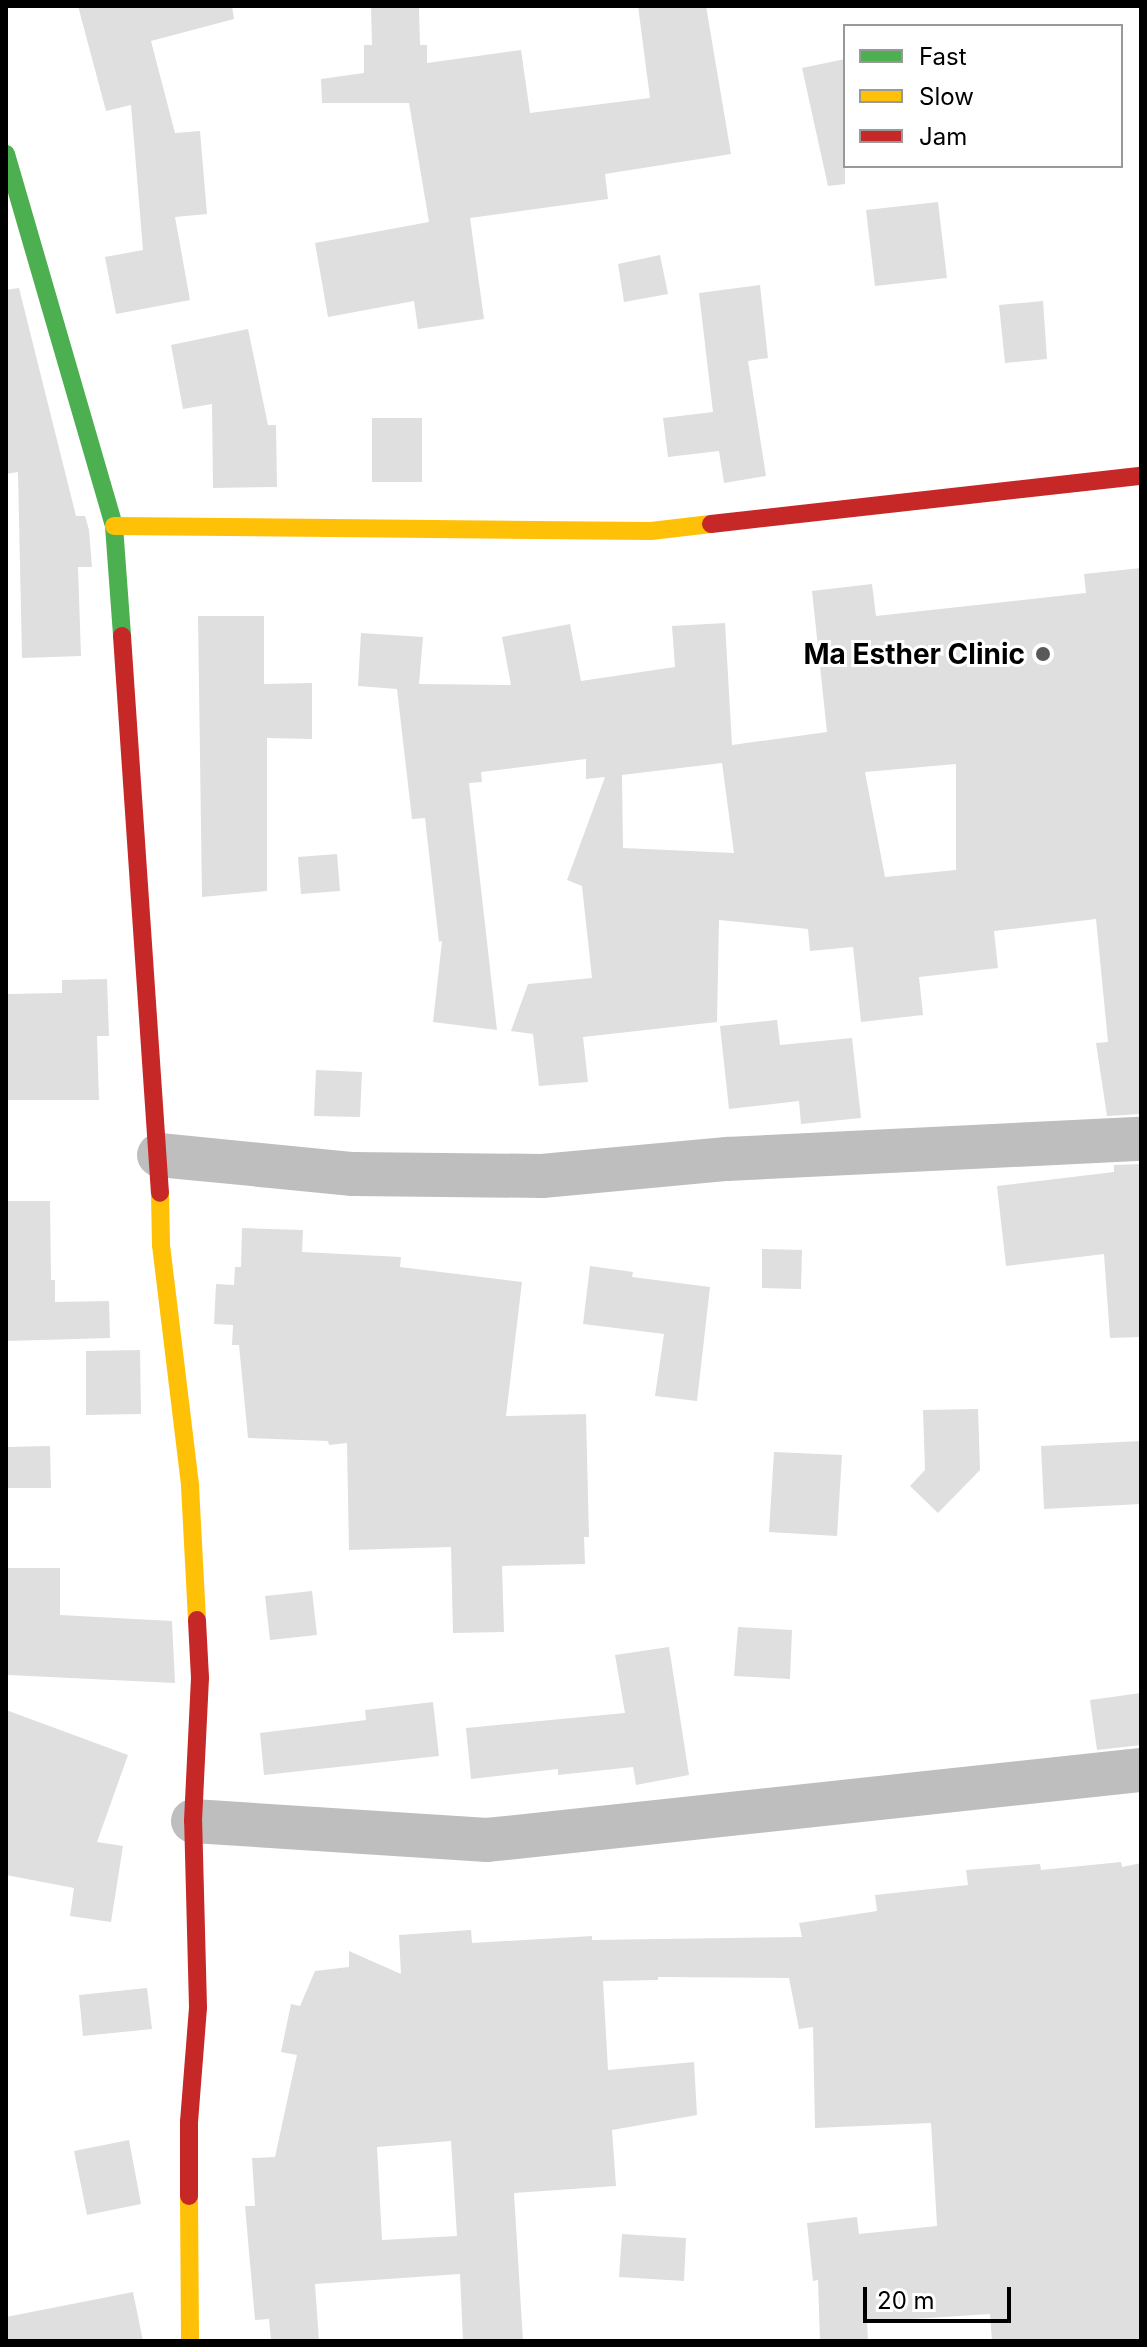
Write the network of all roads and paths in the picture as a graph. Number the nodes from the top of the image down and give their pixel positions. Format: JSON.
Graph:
{"nodes":[{"id":1,"x":6,"y":154,"type":"edge"},
{"id":2,"x":1141,"y":476,"type":"edge"},
{"id":3,"x":114,"y":526,"type":"junction"},
{"id":4,"x":1141,"y":1139,"type":"edge"},
{"id":5,"x":159,"y":1155,"type":"junction"},
{"id":6,"x":1141,"y":1770,"type":"edge"},
{"id":7,"x":193,"y":1821,"type":"junction"},
{"id":8,"x":190,"y":2341,"type":"edge"}],
"edges":[{"from":1,"to":3,"type":"street"},
{"from":2,"to":3,"type":"street"},
{"from":3,"to":5,"type":"street"},
{"from":4,"to":5,"type":"street"},
{"from":5,"to":7,"type":"street"},
{"from":6,"to":7,"type":"street"},
{"from":7,"to":8,"type":"street"}]}
